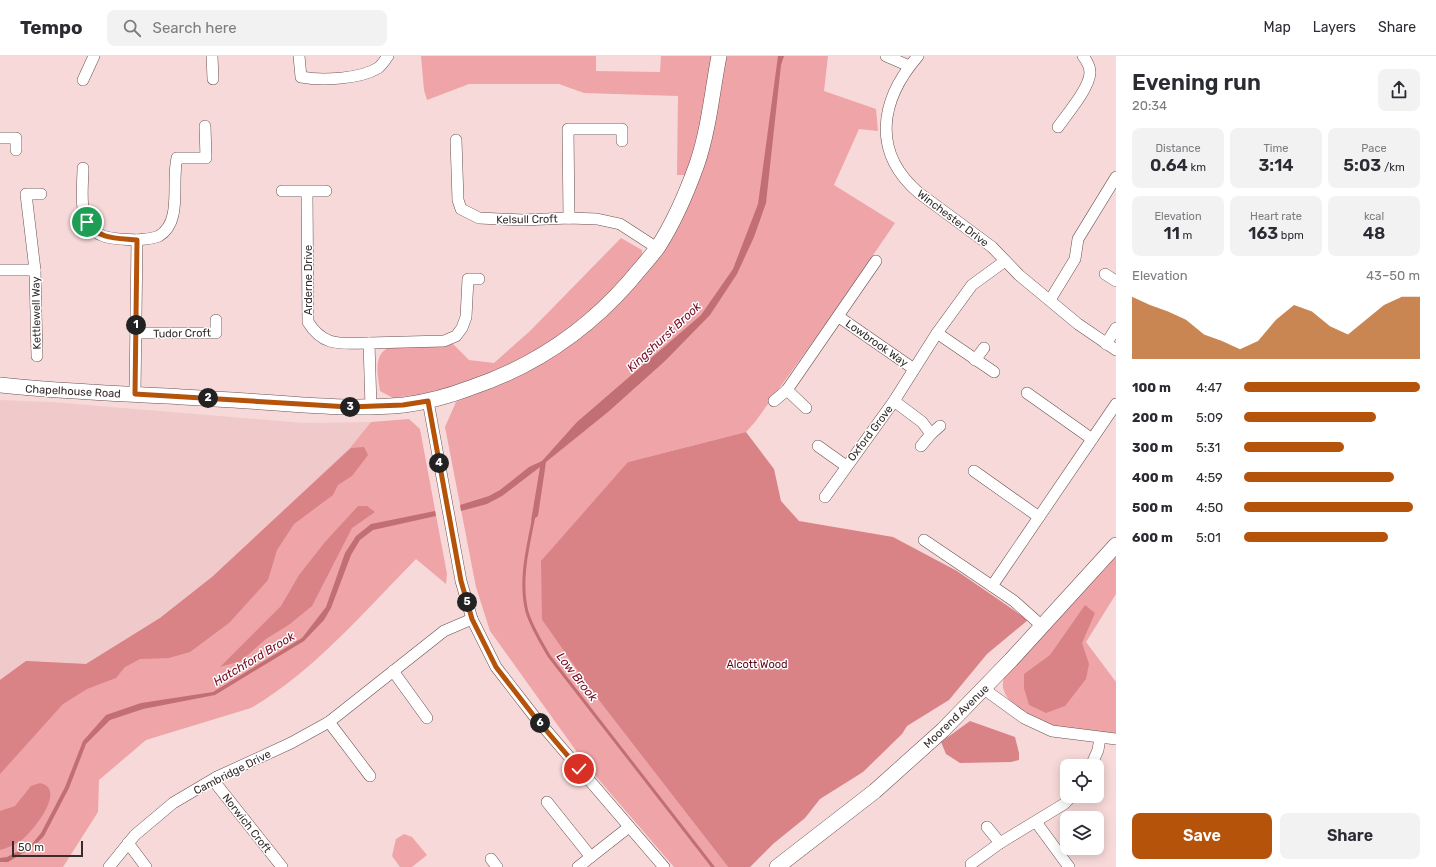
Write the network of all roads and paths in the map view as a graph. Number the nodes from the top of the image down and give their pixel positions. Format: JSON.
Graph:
{"nodes":[{"id":1,"x":94,"y":56,"type":"edge"},
{"id":2,"x":212,"y":56,"type":"edge"},
{"id":3,"x":299,"y":56,"type":"edge"},
{"id":4,"x":388,"y":56,"type":"edge"},
{"id":5,"x":719,"y":56,"type":"edge"},
{"id":6,"x":886,"y":56,"type":"edge"},
{"id":7,"x":918,"y":56,"type":"edge"},
{"id":8,"x":1083,"y":56,"type":"edge"},
{"id":9,"x":909,"y":66,"type":"junction"},
{"id":10,"x":213,"y":79,"type":"dead end"},
{"id":11,"x":83,"y":80,"type":"dead end"},
{"id":12,"x":205,"y":126,"type":"dead end"},
{"id":13,"x":1058,"y":127,"type":"dead end"},
{"id":14,"x":0,"y":138,"type":"edge"},
{"id":15,"x":456,"y":140,"type":"dead end"},
{"id":16,"x":622,"y":141,"type":"dead end"},
{"id":17,"x":16,"y":150,"type":"dead end"},
{"id":18,"x":83,"y":168,"type":"dead end"},
{"id":19,"x":1116,"y":177,"type":"edge"},
{"id":20,"x":282,"y":191,"type":"dead end"},
{"id":21,"x":326,"y":191,"type":"dead end"},
{"id":22,"x":307,"y":192,"type":"junction"},
{"id":23,"x":41,"y":194,"type":"dead end"},
{"id":24,"x":569,"y":218,"type":"junction"},
{"id":25,"x":137,"y":240,"type":"junction"},
{"id":26,"x":657,"y":248,"type":"junction"},
{"id":27,"x":1005,"y":260,"type":"junction"},
{"id":28,"x":876,"y":262,"type":"dead end"},
{"id":29,"x":0,"y":270,"type":"edge"},
{"id":30,"x":36,"y":270,"type":"junction"},
{"id":31,"x":1105,"y":274,"type":"dead end"},
{"id":32,"x":479,"y":279,"type":"dead end"},
{"id":33,"x":1116,"y":281,"type":"edge"},
{"id":34,"x":1050,"y":300,"type":"junction"},
{"id":35,"x":839,"y":317,"type":"junction"},
{"id":36,"x":216,"y":320,"type":"dead end"},
{"id":37,"x":1116,"y":328,"type":"edge"},
{"id":38,"x":136,"y":333,"type":"junction"},
{"id":39,"x":937,"y":333,"type":"junction"},
{"id":40,"x":369,"y":343,"type":"junction"},
{"id":41,"x":1106,"y":344,"type":"junction"},
{"id":42,"x":984,"y":348,"type":"dead end"},
{"id":43,"x":1116,"y":350,"type":"edge"},
{"id":44,"x":37,"y":356,"type":"dead end"},
{"id":45,"x":975,"y":360,"type":"junction"},
{"id":46,"x":914,"y":369,"type":"junction"},
{"id":47,"x":994,"y":372,"type":"dead end"},
{"id":48,"x":0,"y":385,"type":"edge"},
{"id":49,"x":787,"y":390,"type":"junction"},
{"id":50,"x":1027,"y":393,"type":"dead end"},
{"id":51,"x":135,"y":394,"type":"junction"},
{"id":52,"x":428,"y":401,"type":"junction"},
{"id":53,"x":774,"y":401,"type":"dead end"},
{"id":54,"x":894,"y":401,"type":"junction"},
{"id":55,"x":1116,"y":404,"type":"edge"},
{"id":56,"x":371,"y":407,"type":"junction"},
{"id":57,"x":806,"y":408,"type":"dead end"},
{"id":58,"x":940,"y":426,"type":"dead end"},
{"id":59,"x":931,"y":434,"type":"junction"},
{"id":60,"x":1092,"y":439,"type":"junction"},
{"id":61,"x":818,"y":446,"type":"dead end"},
{"id":62,"x":921,"y":446,"type":"dead end"},
{"id":63,"x":846,"y":466,"type":"junction"},
{"id":64,"x":974,"y":471,"type":"dead end"},
{"id":65,"x":825,"y":497,"type":"dead end"},
{"id":66,"x":1039,"y":517,"type":"junction"},
{"id":67,"x":924,"y":540,"type":"dead end"},
{"id":68,"x":1116,"y":545,"type":"edge"},
{"id":69,"x":992,"y":586,"type":"junction"},
{"id":70,"x":472,"y":619,"type":"junction"},
{"id":71,"x":1042,"y":626,"type":"junction"},
{"id":72,"x":393,"y":671,"type":"junction"},
{"id":73,"x":984,"y":689,"type":"junction"},
{"id":74,"x":427,"y":718,"type":"dead end"},
{"id":75,"x":329,"y":722,"type":"junction"},
{"id":76,"x":1100,"y":738,"type":"junction"},
{"id":77,"x":1116,"y":739,"type":"edge"},
{"id":78,"x":1094,"y":759,"type":"edge"},
{"id":79,"x":370,"y":776,"type":"dead end"},
{"id":80,"x":217,"y":777,"type":"junction"},
{"id":81,"x":547,"y":802,"type":"dead end"},
{"id":82,"x":1065,"y":803,"type":"edge"},
{"id":83,"x":1036,"y":822,"type":"junction"},
{"id":84,"x":987,"y":826,"type":"dead end"},
{"id":85,"x":628,"y":827,"type":"junction"},
{"id":86,"x":128,"y":843,"type":"junction"},
{"id":87,"x":1000,"y":843,"type":"junction"},
{"id":88,"x":591,"y":857,"type":"junction"},
{"id":89,"x":972,"y":864,"type":"dead end"},
{"id":90,"x":109,"y":867,"type":"edge"},
{"id":91,"x":146,"y":867,"type":"edge"},
{"id":92,"x":282,"y":867,"type":"edge"},
{"id":93,"x":578,"y":867,"type":"edge"},
{"id":94,"x":664,"y":867,"type":"edge"},
{"id":95,"x":777,"y":867,"type":"edge"},
{"id":96,"x":1070,"y":867,"type":"edge"}],
"edges":[{"from":1,"to":11,"type":"street"},
{"from":2,"to":10,"type":"street"},
{"from":3,"to":4,"type":"street"},
{"from":5,"to":26,"type":"street","name":"Chapelhouse Road"},
{"from":6,"to":9,"type":"street"},
{"from":7,"to":9,"type":"street","name":"Winchester Drive"},
{"from":8,"to":13,"type":"street"},
{"from":9,"to":27,"type":"street","name":"Winchester Drive"},
{"from":12,"to":25,"type":"street"},
{"from":14,"to":17,"type":"street"},
{"from":15,"to":24,"type":"street","name":"Kelsull Croft"},
{"from":16,"to":24,"type":"street"},
{"from":18,"to":25,"type":"street"},
{"from":19,"to":34,"type":"street"},
{"from":20,"to":22,"type":"street"},
{"from":21,"to":22,"type":"street"},
{"from":22,"to":40,"type":"street","name":"Arderne Drive"},
{"from":23,"to":30,"type":"street","name":"Kettlewell Way"},
{"from":24,"to":26,"type":"street","name":"Kelsull Croft"},
{"from":25,"to":38,"type":"street"},
{"from":26,"to":52,"type":"street","name":"Chapelhouse Road"},
{"from":27,"to":34,"type":"street","name":"Winchester Drive"},
{"from":27,"to":39,"type":"street","name":"Oxford Grove"},
{"from":28,"to":35,"type":"street","name":"Lowbrook Way"},
{"from":29,"to":30,"type":"street","name":"Kettlewell Way"},
{"from":30,"to":44,"type":"street","name":"Kettlewell Way"},
{"from":31,"to":33,"type":"street"},
{"from":32,"to":40,"type":"street","name":"Arderne Drive"},
{"from":34,"to":41,"type":"street","name":"Winchester Drive"},
{"from":35,"to":46,"type":"street","name":"Lowbrook Way"},
{"from":35,"to":49,"type":"street","name":"Lowbrook Way"},
{"from":36,"to":38,"type":"street","name":"Tudor Croft"},
{"from":37,"to":41,"type":"street"},
{"from":38,"to":51,"type":"street"},
{"from":39,"to":45,"type":"street"},
{"from":39,"to":46,"type":"street","name":"Oxford Grove"},
{"from":40,"to":56,"type":"street"},
{"from":41,"to":43,"type":"street","name":"Winchester Drive"},
{"from":42,"to":45,"type":"street"},
{"from":45,"to":47,"type":"street"},
{"from":46,"to":54,"type":"street","name":"Oxford Grove"},
{"from":48,"to":51,"type":"street","name":"Chapelhouse Road"},
{"from":49,"to":53,"type":"street","name":"Lowbrook Way"},
{"from":49,"to":57,"type":"street"},
{"from":50,"to":60,"type":"street"},
{"from":51,"to":56,"type":"street","name":"Chapelhouse Road"},
{"from":52,"to":56,"type":"street","name":"Chapelhouse Road"},
{"from":52,"to":70,"type":"street"},
{"from":54,"to":59,"type":"street","name":"Oxford Grove"},
{"from":54,"to":63,"type":"street","name":"Oxford Grove"},
{"from":55,"to":60,"type":"street"},
{"from":58,"to":59,"type":"street"},
{"from":59,"to":62,"type":"street"},
{"from":60,"to":66,"type":"street"},
{"from":61,"to":63,"type":"street","name":"Oxford Grove"},
{"from":63,"to":65,"type":"street","name":"Oxford Grove"},
{"from":64,"to":66,"type":"street"},
{"from":66,"to":69,"type":"street"},
{"from":67,"to":69,"type":"street"},
{"from":68,"to":71,"type":"street","name":"Moorend Avenue"},
{"from":69,"to":71,"type":"street"},
{"from":70,"to":72,"type":"street","name":"Cambridge Drive"},
{"from":70,"to":85,"type":"street"},
{"from":71,"to":73,"type":"street","name":"Moorend Avenue"},
{"from":72,"to":74,"type":"street"},
{"from":72,"to":75,"type":"street","name":"Cambridge Drive"},
{"from":73,"to":76,"type":"street"},
{"from":73,"to":95,"type":"street","name":"Moorend Avenue"},
{"from":75,"to":79,"type":"street"},
{"from":75,"to":80,"type":"street","name":"Cambridge Drive"},
{"from":76,"to":77,"type":"street"},
{"from":76,"to":78,"type":"street"},
{"from":80,"to":86,"type":"street","name":"Cambridge Drive"},
{"from":80,"to":92,"type":"street","name":"Norwich Croft"},
{"from":81,"to":88,"type":"street"},
{"from":82,"to":83,"type":"street"},
{"from":83,"to":87,"type":"street"},
{"from":83,"to":96,"type":"street"},
{"from":84,"to":87,"type":"street"},
{"from":85,"to":88,"type":"street"},
{"from":85,"to":94,"type":"street"},
{"from":86,"to":90,"type":"street","name":"Cambridge Drive"},
{"from":86,"to":91,"type":"street"},
{"from":87,"to":89,"type":"street"},
{"from":88,"to":93,"type":"street"}]}
